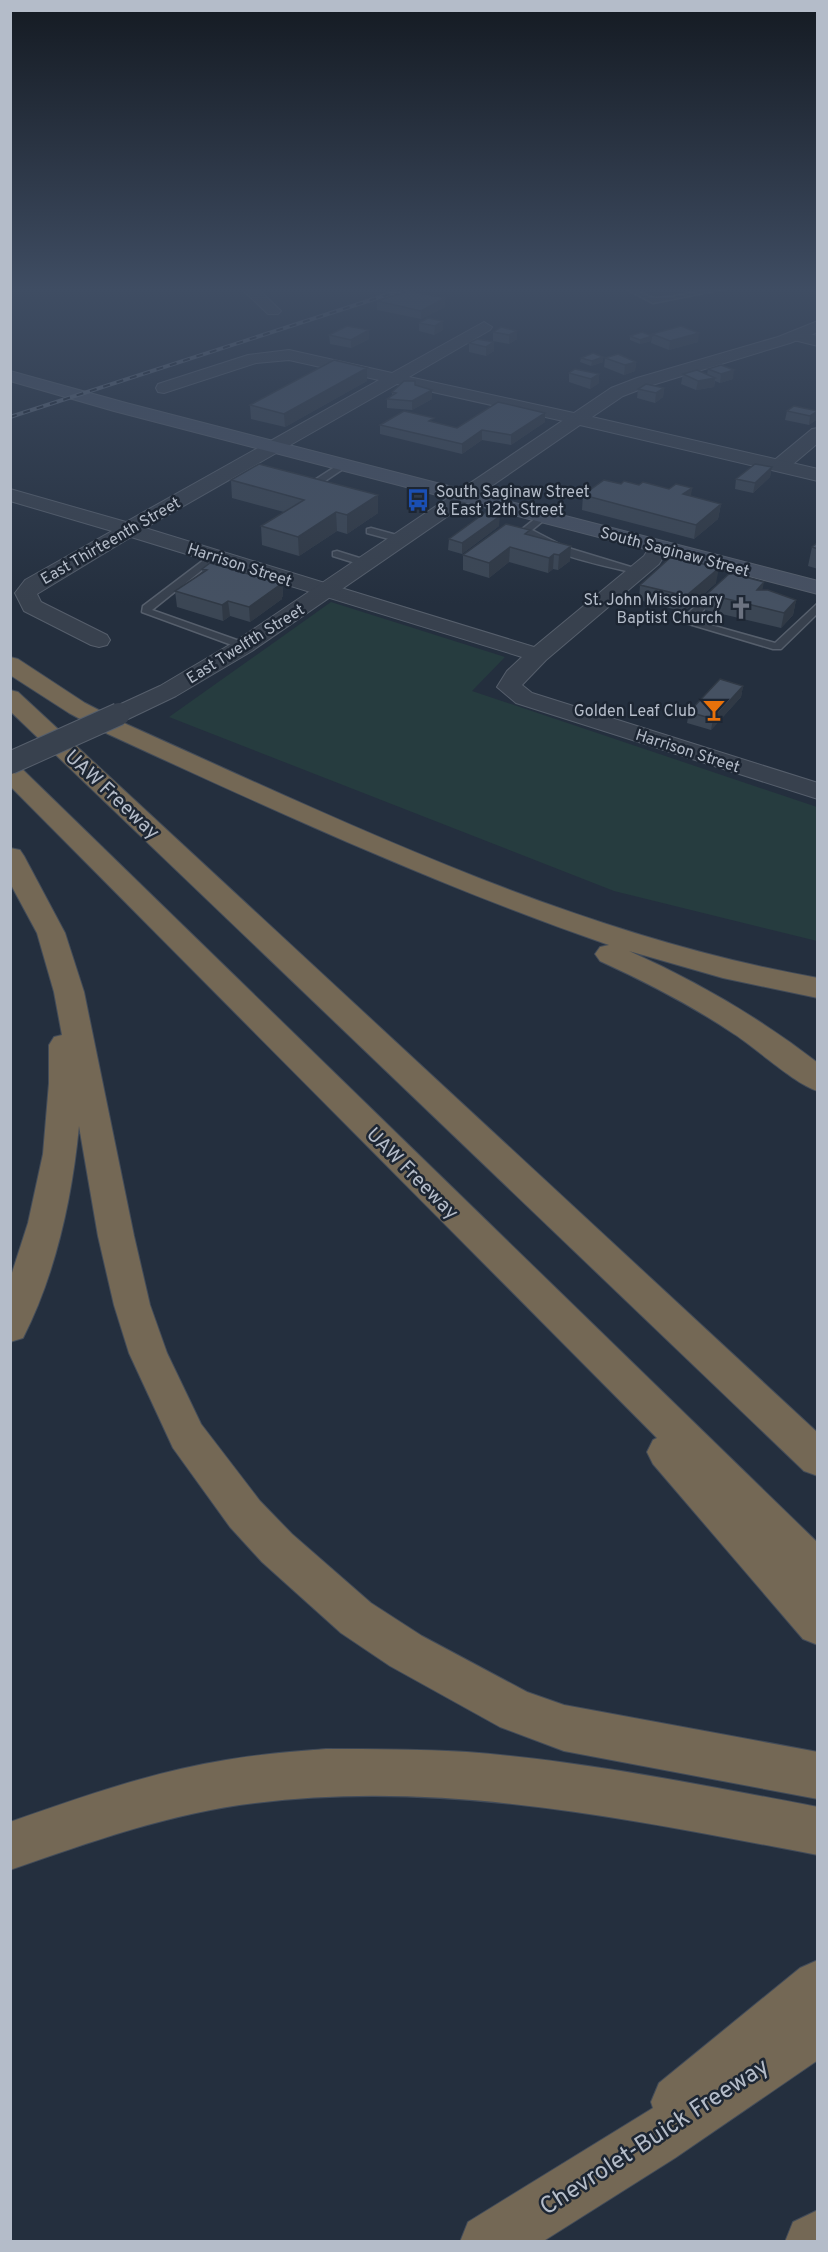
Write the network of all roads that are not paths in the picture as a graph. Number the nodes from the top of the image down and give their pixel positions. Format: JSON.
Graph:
{"nodes":[{"id":1,"x":74,"y":393,"type":"edge"},
{"id":2,"x":370,"y":393,"type":"edge"},
{"id":3,"x":463,"y":393,"type":"edge"},
{"id":4,"x":617,"y":393,"type":"edge"},
{"id":5,"x":577,"y":419,"type":"junction"},
{"id":6,"x":818,"y":434,"type":"edge"},
{"id":7,"x":276,"y":447,"type":"junction"},
{"id":8,"x":344,"y":465,"type":"junction"},
{"id":9,"x":779,"y":466,"type":"junction"},
{"id":10,"x":818,"y":475,"type":"edge"},
{"id":11,"x":316,"y":483,"type":"edge"},
{"id":12,"x":10,"y":495,"type":"edge"},
{"id":13,"x":463,"y":496,"type":"junction"},
{"id":14,"x":544,"y":516,"type":"junction"},
{"id":15,"x":128,"y":528,"type":"junction"},
{"id":16,"x":371,"y":531,"type":"dead end"},
{"id":17,"x":400,"y":539,"type":"junction"},
{"id":18,"x":660,"y":546,"type":"junction"},
{"id":19,"x":337,"y":554,"type":"dead end"},
{"id":20,"x":213,"y":556,"type":"junction"},
{"id":21,"x":365,"y":563,"type":"junction"},
{"id":22,"x":742,"y":568,"type":"junction"},
{"id":23,"x":639,"y":571,"type":"junction"},
{"id":24,"x":818,"y":588,"type":"edge"},
{"id":25,"x":325,"y":591,"type":"junction"},
{"id":26,"x":818,"y":606,"type":"edge"},
{"id":27,"x":99,"y":640,"type":"dead end"},
{"id":28,"x":244,"y":646,"type":"junction"},
{"id":29,"x":538,"y":655,"type":"junction"},
{"id":30,"x":10,"y":664,"type":"edge"},
{"id":31,"x":10,"y":697,"type":"edge"},
{"id":32,"x":10,"y":763,"type":"edge"},
{"id":33,"x":10,"y":771,"type":"edge"},
{"id":34,"x":818,"y":791,"type":"edge"},
{"id":35,"x":364,"y":840,"type":"junction"},
{"id":36,"x":10,"y":856,"type":"edge"},
{"id":37,"x":51,"y":933,"type":"junction"},
{"id":38,"x":818,"y":988,"type":"edge"},
{"id":39,"x":818,"y":1080,"type":"edge"},
{"id":40,"x":488,"y":1247,"type":"junction"},
{"id":41,"x":10,"y":1326,"type":"edge"},
{"id":42,"x":818,"y":1459,"type":"edge"},
{"id":43,"x":818,"y":1572,"type":"edge"},
{"id":44,"x":818,"y":1624,"type":"edge"},
{"id":45,"x":818,"y":1776,"type":"edge"},
{"id":46,"x":818,"y":1831,"type":"edge"},
{"id":47,"x":10,"y":1846,"type":"edge"},
{"id":48,"x":818,"y":1986,"type":"edge"},
{"id":49,"x":818,"y":2028,"type":"edge"},
{"id":50,"x":574,"y":2191,"type":"junction"},
{"id":51,"x":818,"y":2238,"type":"edge"},
{"id":52,"x":488,"y":2241,"type":"edge"},
{"id":53,"x":813,"y":2241,"type":"edge"}],
"edges":[{"from":1,"to":7,"type":"main road","name":"South Saginaw Street"},
{"from":2,"to":7,"type":"street","name":"East Thirteenth Street"},
{"from":3,"to":5,"type":"street"},
{"from":4,"to":5,"type":"street","name":"East Twelfth Street"},
{"from":5,"to":9,"type":"street"},
{"from":5,"to":13,"type":"street","name":"East Twelfth Street"},
{"from":6,"to":9,"type":"street"},
{"from":7,"to":8,"type":"main road","name":"South Saginaw Street"},
{"from":7,"to":15,"type":"street","name":"East Thirteenth Street"},
{"from":8,"to":11,"type":"lane"},
{"from":8,"to":13,"type":"main road","name":"South Saginaw Street"},
{"from":9,"to":10,"type":"street"},
{"from":12,"to":15,"type":"street","name":"Harrison Street"},
{"from":13,"to":14,"type":"main road","name":"South Saginaw Street"},
{"from":13,"to":17,"type":"street","name":"East Twelfth Street"},
{"from":14,"to":18,"type":"main road","name":"South Saginaw Street"},
{"from":14,"to":23,"type":"lane"},
{"from":15,"to":20,"type":"street","name":"Harrison Street"},
{"from":15,"to":27,"type":"street","name":"East Thirteenth Street"},
{"from":16,"to":17,"type":"lane"},
{"from":17,"to":21,"type":"street","name":"East Twelfth Street"},
{"from":18,"to":22,"type":"main road","name":"South Saginaw Street"},
{"from":18,"to":23,"type":"street"},
{"from":19,"to":21,"type":"lane"},
{"from":20,"to":25,"type":"street","name":"Harrison Street"},
{"from":20,"to":28,"type":"lane"},
{"from":21,"to":25,"type":"street","name":"East Twelfth Street"},
{"from":22,"to":24,"type":"main road","name":"South Saginaw Street"},
{"from":22,"to":26,"type":"lane"},
{"from":23,"to":29,"type":"street"},
{"from":25,"to":28,"type":"street","name":"East Twelfth Street"},
{"from":25,"to":29,"type":"street","name":"Harrison Street"},
{"from":28,"to":32,"type":"street","name":"East Twelfth Street","bridge":true},
{"from":29,"to":34,"type":"street","name":"Harrison Street"},
{"from":30,"to":35,"type":"highway"},
{"from":31,"to":42,"type":"highway","name":"UAW Freeway"},
{"from":33,"to":40,"type":"highway","name":"UAW Freeway"},
{"from":35,"to":38,"type":"highway"},
{"from":35,"to":39,"type":"highway"},
{"from":36,"to":37,"type":"highway"},
{"from":37,"to":41,"type":"highway"},
{"from":37,"to":45,"type":"highway"},
{"from":40,"to":43,"type":"highway","name":"UAW Freeway"},
{"from":40,"to":44,"type":"highway"},
{"from":46,"to":47,"type":"highway"},
{"from":48,"to":50,"type":"highway"},
{"from":49,"to":50,"type":"highway","name":"Chevrolet-Buick Freeway"},
{"from":50,"to":52,"type":"highway","name":"Chevrolet-Buick Freeway"},
{"from":51,"to":53,"type":"highway"}]}
